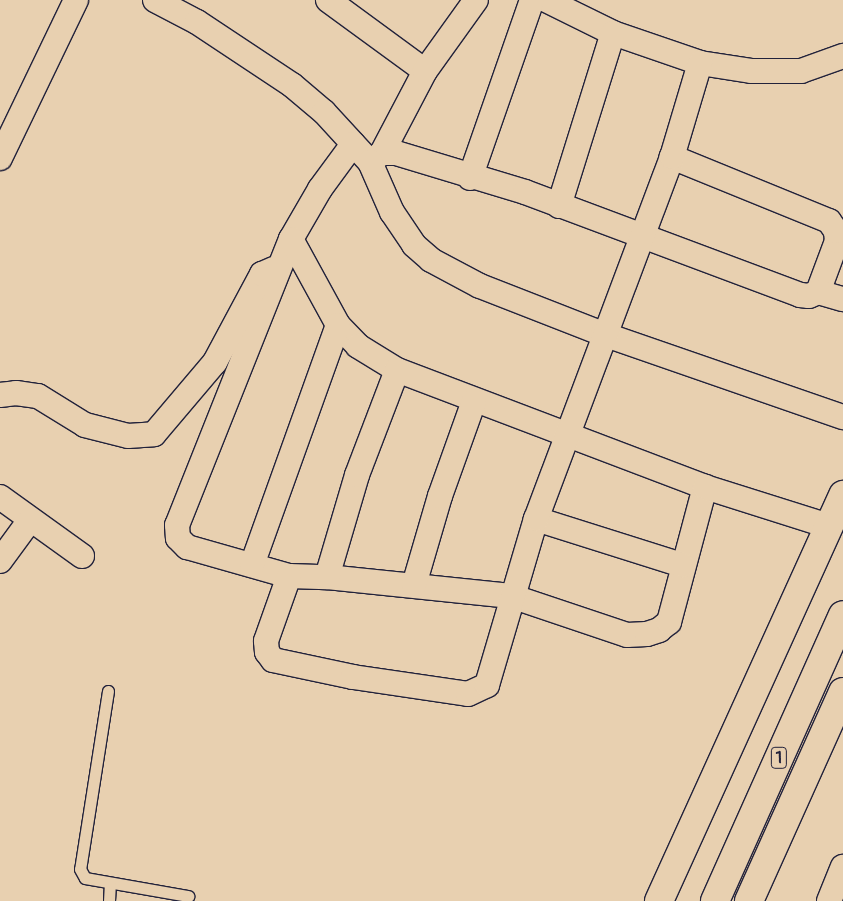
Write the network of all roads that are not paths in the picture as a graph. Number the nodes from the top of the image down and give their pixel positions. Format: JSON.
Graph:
{"nodes":[{"id":1,"x":76,"y":0,"type":"edge"},
{"id":2,"x":155,"y":0,"type":"edge"},
{"id":3,"x":328,"y":0,"type":"edge"},
{"id":4,"x":476,"y":0,"type":"edge"},
{"id":5,"x":532,"y":0,"type":"edge"},
{"id":6,"x":546,"y":0,"type":"edge"},
{"id":7,"x":613,"y":33,"type":"junction"},
{"id":8,"x":841,"y":61,"type":"edge"},
{"id":9,"x":700,"y":63,"type":"junction"},
{"id":10,"x":425,"y":71,"type":"junction"},
{"id":11,"x":353,"y":144,"type":"junction"},
{"id":12,"x":672,"y":157,"type":"junction"},
{"id":13,"x":0,"y":158,"type":"edge"},
{"id":14,"x":376,"y":158,"type":"junction"},
{"id":15,"x":470,"y":178,"type":"junction"},
{"id":16,"x":559,"y":206,"type":"junction"},
{"id":17,"x":642,"y":238,"type":"junction"},
{"id":18,"x":292,"y":239,"type":"junction"},
{"id":19,"x":280,"y":267,"type":"junction"},
{"id":20,"x":818,"y":292,"type":"junction"},
{"id":21,"x":843,"y":299,"type":"edge"},
{"id":22,"x":338,"y":325,"type":"junction"},
{"id":23,"x":603,"y":334,"type":"junction"},
{"id":24,"x":397,"y":370,"type":"junction"},
{"id":25,"x":0,"y":395,"type":"edge"},
{"id":26,"x":474,"y":401,"type":"junction"},
{"id":27,"x":843,"y":417,"type":"edge"},
{"id":28,"x":567,"y":432,"type":"junction"},
{"id":29,"x":705,"y":487,"type":"junction"},
{"id":30,"x":843,"y":495,"type":"edge"},
{"id":31,"x":0,"y":497,"type":"edge"},
{"id":32,"x":536,"y":519,"type":"junction"},
{"id":33,"x":30,"y":520,"type":"junction"},
{"id":34,"x":828,"y":526,"type":"junction"},
{"id":35,"x":82,"y":556,"type":"dead end"},
{"id":36,"x":0,"y":561,"type":"edge"},
{"id":37,"x":252,"y":565,"type":"junction"},
{"id":38,"x":682,"y":565,"type":"junction"},
{"id":39,"x":288,"y":576,"type":"junction"},
{"id":40,"x":327,"y":577,"type":"junction"},
{"id":41,"x":414,"y":586,"type":"junction"},
{"id":42,"x":511,"y":596,"type":"junction"},
{"id":43,"x":843,"y":615,"type":"edge"},
{"id":44,"x":108,"y":691,"type":"dead end"},
{"id":45,"x":843,"y":692,"type":"edge"},
{"id":46,"x":843,"y":867,"type":"edge"},
{"id":47,"x":110,"y":884,"type":"junction"},
{"id":48,"x":188,"y":896,"type":"dead end"},
{"id":49,"x":108,"y":901,"type":"edge"},
{"id":50,"x":659,"y":901,"type":"edge"},
{"id":51,"x":715,"y":901,"type":"edge"},
{"id":52,"x":749,"y":901,"type":"edge"},
{"id":53,"x":829,"y":901,"type":"edge"}],
"edges":[{"from":1,"to":13,"type":"street"},
{"from":2,"to":11,"type":"street"},
{"from":3,"to":10,"type":"street"},
{"from":4,"to":10,"type":"street"},
{"from":5,"to":15,"type":"street"},
{"from":6,"to":7,"type":"street"},
{"from":7,"to":9,"type":"street"},
{"from":7,"to":16,"type":"street"},
{"from":8,"to":9,"type":"street"},
{"from":9,"to":12,"type":"street"},
{"from":10,"to":14,"type":"street"},
{"from":11,"to":14,"type":"street"},
{"from":11,"to":18,"type":"street"},
{"from":12,"to":17,"type":"street"},
{"from":12,"to":20,"type":"street"},
{"from":14,"to":15,"type":"street"},
{"from":14,"to":23,"type":"street"},
{"from":15,"to":16,"type":"street"},
{"from":16,"to":17,"type":"street"},
{"from":17,"to":20,"type":"street"},
{"from":17,"to":23,"type":"street"},
{"from":18,"to":19,"type":"street"},
{"from":18,"to":22,"type":"street"},
{"from":19,"to":25,"type":"street"},
{"from":19,"to":37,"type":"street"},
{"from":20,"to":21,"type":"street"},
{"from":22,"to":24,"type":"street"},
{"from":22,"to":37,"type":"street"},
{"from":23,"to":27,"type":"street"},
{"from":23,"to":28,"type":"street"},
{"from":24,"to":26,"type":"street"},
{"from":24,"to":40,"type":"street"},
{"from":26,"to":28,"type":"street"},
{"from":26,"to":41,"type":"street"},
{"from":28,"to":29,"type":"street"},
{"from":28,"to":32,"type":"street"},
{"from":29,"to":34,"type":"street"},
{"from":29,"to":38,"type":"street"},
{"from":30,"to":34,"type":"main road"},
{"from":31,"to":33,"type":"street"},
{"from":32,"to":38,"type":"street"},
{"from":32,"to":42,"type":"street"},
{"from":33,"to":35,"type":"street"},
{"from":33,"to":36,"type":"street"},
{"from":34,"to":50,"type":"main road"},
{"from":37,"to":39,"type":"street"},
{"from":38,"to":42,"type":"street"},
{"from":39,"to":40,"type":"street"},
{"from":39,"to":42,"type":"street"},
{"from":40,"to":41,"type":"street"},
{"from":41,"to":42,"type":"street"},
{"from":43,"to":51,"type":"main road","number":"1"},
{"from":44,"to":47,"type":"lane"},
{"from":45,"to":52,"type":"main road","number":"1"},
{"from":46,"to":53,"type":"street"},
{"from":47,"to":48,"type":"lane"},
{"from":47,"to":49,"type":"lane"}]}
